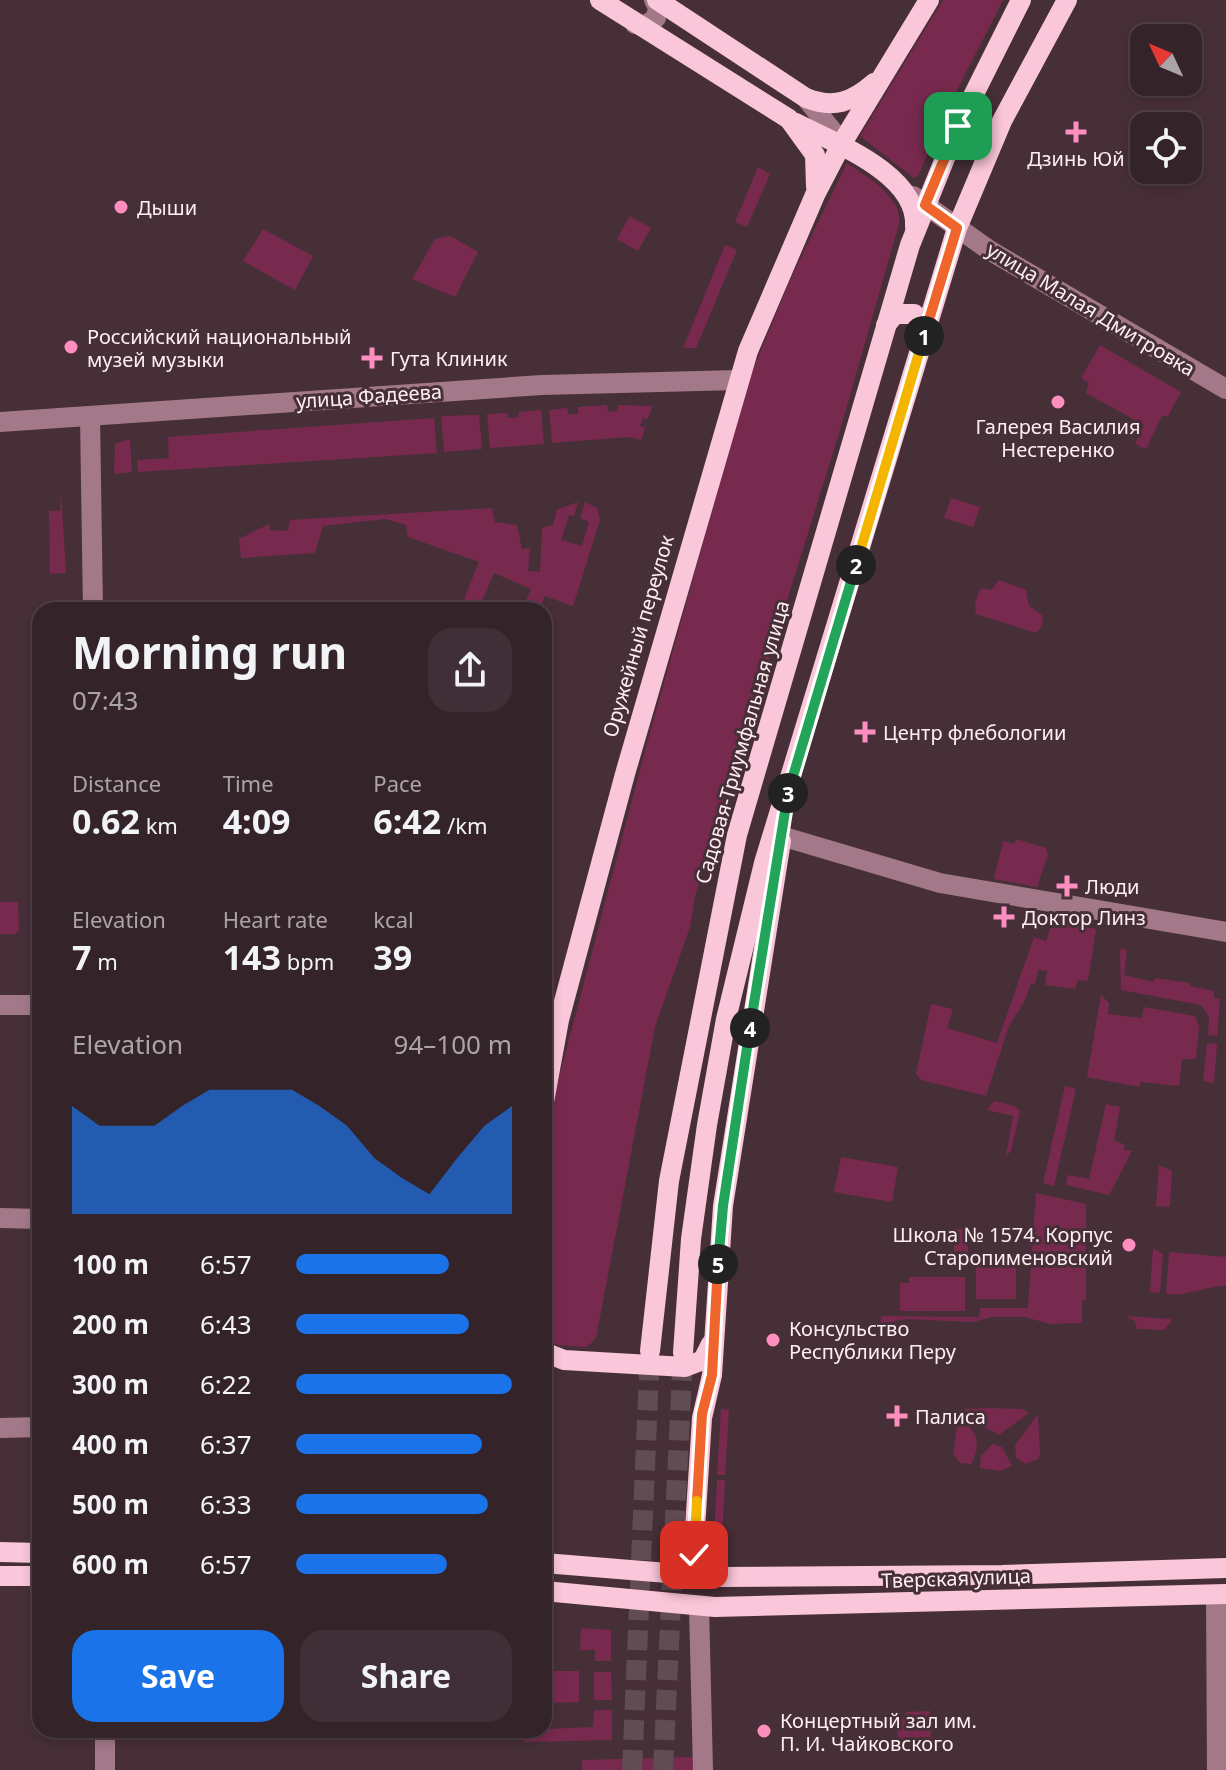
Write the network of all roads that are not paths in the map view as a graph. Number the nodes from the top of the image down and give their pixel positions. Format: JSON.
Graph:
{"nodes":[{"id":1,"x":600,"y":0,"type":"edge"},
{"id":2,"x":655,"y":0,"type":"edge"},
{"id":3,"x":929,"y":0,"type":"edge"},
{"id":4,"x":1021,"y":0,"type":"edge"},
{"id":5,"x":1067,"y":0,"type":"edge"},
{"id":6,"x":635,"y":24,"type":"junction"},
{"id":7,"x":882,"y":75,"type":"junction"},
{"id":8,"x":806,"y":98,"type":"junction"},
{"id":9,"x":789,"y":119,"type":"junction"},
{"id":10,"x":958,"y":126,"type":"junction"},
{"id":11,"x":992,"y":142,"type":"junction"},
{"id":12,"x":842,"y":143,"type":"junction"},
{"id":13,"x":898,"y":185,"type":"junction"},
{"id":14,"x":815,"y":195,"type":"junction"},
{"id":15,"x":925,"y":205,"type":"junction"},
{"id":16,"x":957,"y":228,"type":"junction"},
{"id":17,"x":915,"y":233,"type":"junction"},
{"id":18,"x":886,"y":325,"type":"junction"},
{"id":19,"x":924,"y":337,"type":"junction"},
{"id":20,"x":738,"y":380,"type":"junction"},
{"id":21,"x":1226,"y":389,"type":"edge"},
{"id":22,"x":90,"y":416,"type":"junction"},
{"id":23,"x":0,"y":422,"type":"edge"},
{"id":24,"x":93,"y":602,"type":"edge"},
{"id":25,"x":791,"y":778,"type":"junction"},
{"id":26,"x":781,"y":836,"type":"junction"},
{"id":27,"x":1226,"y":932,"type":"edge"},
{"id":28,"x":0,"y":1005,"type":"edge"},
{"id":29,"x":32,"y":1005,"type":"edge"},
{"id":30,"x":552,"y":1019,"type":"edge"},
{"id":31,"x":0,"y":1218,"type":"edge"},
{"id":32,"x":32,"y":1219,"type":"edge"},
{"id":33,"x":713,"y":1340,"type":"junction"},
{"id":34,"x":650,"y":1351,"type":"tunnel mouth"},
{"id":35,"x":552,"y":1355,"type":"edge"},
{"id":36,"x":684,"y":1360,"type":"junction"},
{"id":37,"x":702,"y":1418,"type":"junction"},
{"id":38,"x":32,"y":1427,"type":"edge"},
{"id":39,"x":0,"y":1428,"type":"edge"},
{"id":40,"x":0,"y":1552,"type":"edge"},
{"id":41,"x":32,"y":1553,"type":"edge"},
{"id":42,"x":552,"y":1564,"type":"edge"},
{"id":43,"x":1226,"y":1568,"type":"edge"},
{"id":44,"x":0,"y":1576,"type":"edge"},
{"id":45,"x":32,"y":1576,"type":"edge"},
{"id":46,"x":692,"y":1576,"type":"junction"},
{"id":47,"x":552,"y":1592,"type":"edge"},
{"id":48,"x":1221,"y":1594,"type":"edge"},
{"id":49,"x":694,"y":1605,"type":"junction"},
{"id":50,"x":105,"y":1738,"type":"edge"},
{"id":51,"x":105,"y":1770,"type":"edge"},
{"id":52,"x":703,"y":1770,"type":"edge"},
{"id":53,"x":1217,"y":1770,"type":"edge"}],
"edges":[{"from":1,"to":6,"type":"main road"},
{"from":2,"to":6,"type":"street"},
{"from":2,"to":8,"type":"main road"},
{"from":3,"to":7,"type":"main road"},
{"from":4,"to":10,"type":"main road","name":"Садовая-Триумфальная улица"},
{"from":5,"to":11,"type":"main road"},
{"from":6,"to":9,"type":"main road"},
{"from":7,"to":8,"type":"main road"},
{"from":7,"to":12,"type":"main road","name":"Оружейный переулок"},
{"from":8,"to":12,"type":"street"},
{"from":9,"to":12,"type":"main road"},
{"from":9,"to":14,"type":"main road"},
{"from":10,"to":11,"type":"main road"},
{"from":10,"to":15,"type":"main road","name":"Садовая-Триумфальная улица"},
{"from":11,"to":16,"type":"main road"},
{"from":12,"to":13,"type":"main road"},
{"from":12,"to":14,"type":"main road","name":"Оружейный переулок"},
{"from":13,"to":15,"type":"street","name":"улица Малая Дмитровка"},
{"from":13,"to":17,"type":"main road"},
{"from":14,"to":20,"type":"main road","name":"Оружейный переулок"},
{"from":15,"to":16,"type":"street","name":"улица Малая Дмитровка"},
{"from":15,"to":17,"type":"main road","name":"Садовая-Триумфальная улица"},
{"from":16,"to":19,"type":"main road"},
{"from":16,"to":21,"type":"street","name":"улица Малая Дмитровка"},
{"from":17,"to":18,"type":"main road","name":"Садовая-Триумфальная улица"},
{"from":18,"to":19,"type":"main road"},
{"from":18,"to":34,"type":"main road","name":"Садовая-Триумфальная улица"},
{"from":19,"to":25,"type":"main road"},
{"from":20,"to":22,"type":"street","name":"улица Фадеева"},
{"from":20,"to":30,"type":"main road","name":"Оружейный переулок"},
{"from":22,"to":23,"type":"street","name":"улица Фадеева"},
{"from":22,"to":24,"type":"street"},
{"from":25,"to":26,"type":"main road"},
{"from":25,"to":36,"type":"main road"},
{"from":26,"to":27,"type":"street"},
{"from":26,"to":33,"type":"main road"},
{"from":28,"to":29,"type":"street"},
{"from":31,"to":32,"type":"street"},
{"from":33,"to":36,"type":"main road"},
{"from":33,"to":37,"type":"main road"},
{"from":35,"to":36,"type":"main road"},
{"from":36,"to":37,"type":"main road"},
{"from":37,"to":46,"type":"main road"},
{"from":38,"to":39,"type":"street"},
{"from":40,"to":41,"type":"main road"},
{"from":42,"to":46,"type":"main road","name":"Тверская улица"},
{"from":43,"to":46,"type":"main road","name":"Тверская улица"},
{"from":44,"to":45,"type":"main road"},
{"from":46,"to":49,"type":"street"},
{"from":47,"to":49,"type":"main road","name":"Тверская улица"},
{"from":48,"to":49,"type":"main road","name":"Тверская улица"},
{"from":48,"to":53,"type":"street"},
{"from":49,"to":52,"type":"street"},
{"from":50,"to":51,"type":"street"}]}
